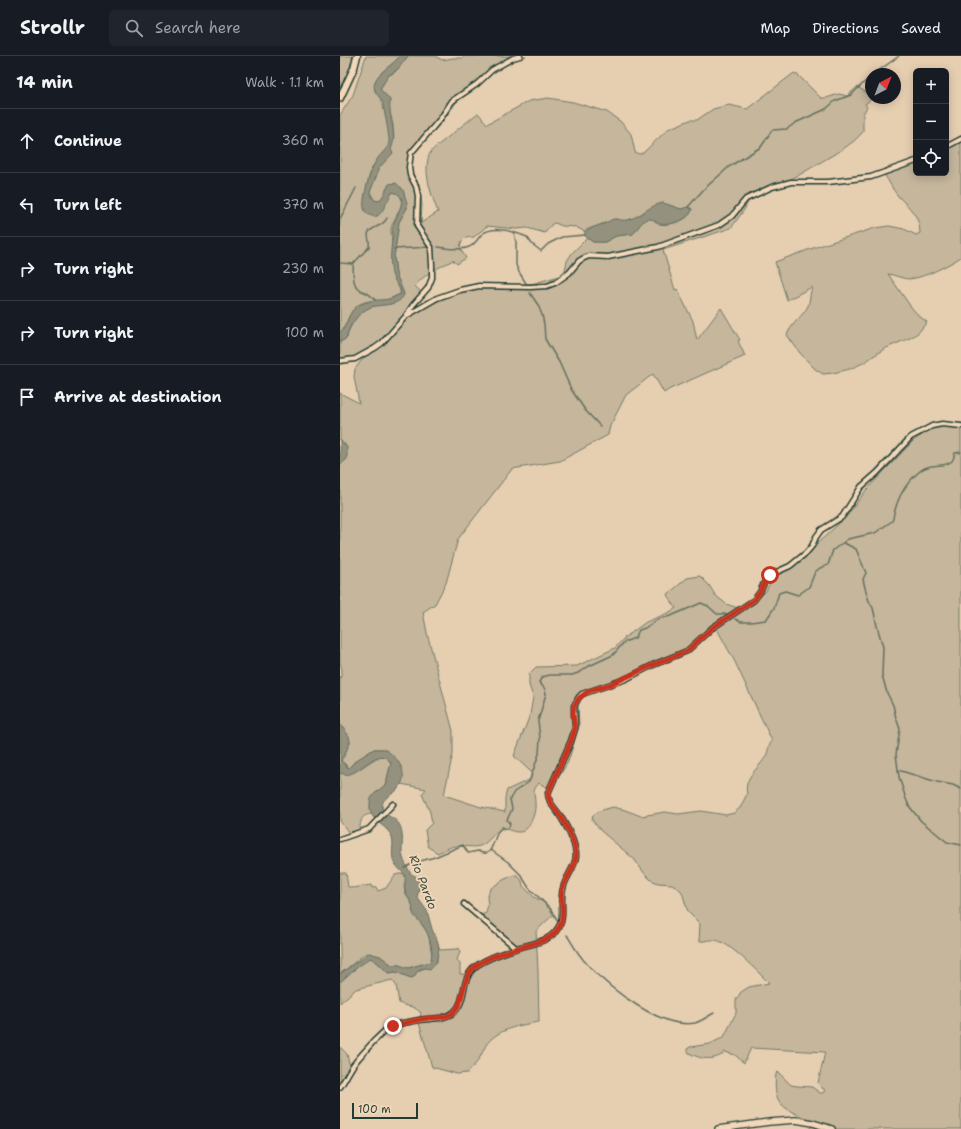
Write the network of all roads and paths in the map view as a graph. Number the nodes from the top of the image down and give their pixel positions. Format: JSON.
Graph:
{"nodes":[{"id":1,"x":357,"y":56,"type":"edge"},
{"id":2,"x":520,"y":56,"type":"edge"},
{"id":3,"x":340,"y":98,"type":"edge"},
{"id":4,"x":961,"y":139,"type":"edge"},
{"id":5,"x":949,"y":145,"type":"edge"},
{"id":6,"x":913,"y":162,"type":"edge"},
{"id":7,"x":406,"y":316,"type":"junction"},
{"id":8,"x":340,"y":361,"type":"edge"},
{"id":9,"x":961,"y":426,"type":"edge"},
{"id":10,"x":393,"y":804,"type":"dead end"},
{"id":11,"x":340,"y":839,"type":"edge"},
{"id":12,"x":464,"y":904,"type":"dead end"},
{"id":13,"x":516,"y":948,"type":"junction"},
{"id":14,"x":340,"y":1088,"type":"edge"},
{"id":15,"x":718,"y":1129,"type":"edge"},
{"id":16,"x":832,"y":1129,"type":"edge"}],
"edges":[{"from":1,"to":3,"type":"main road"},
{"from":2,"to":7,"type":"street"},
{"from":4,"to":5,"type":"street"},
{"from":6,"to":7,"type":"street"},
{"from":7,"to":8,"type":"street"},
{"from":9,"to":13,"type":"street"},
{"from":10,"to":11,"type":"street"},
{"from":12,"to":13,"type":"street"},
{"from":13,"to":14,"type":"street"},
{"from":15,"to":16,"type":"street"}]}
